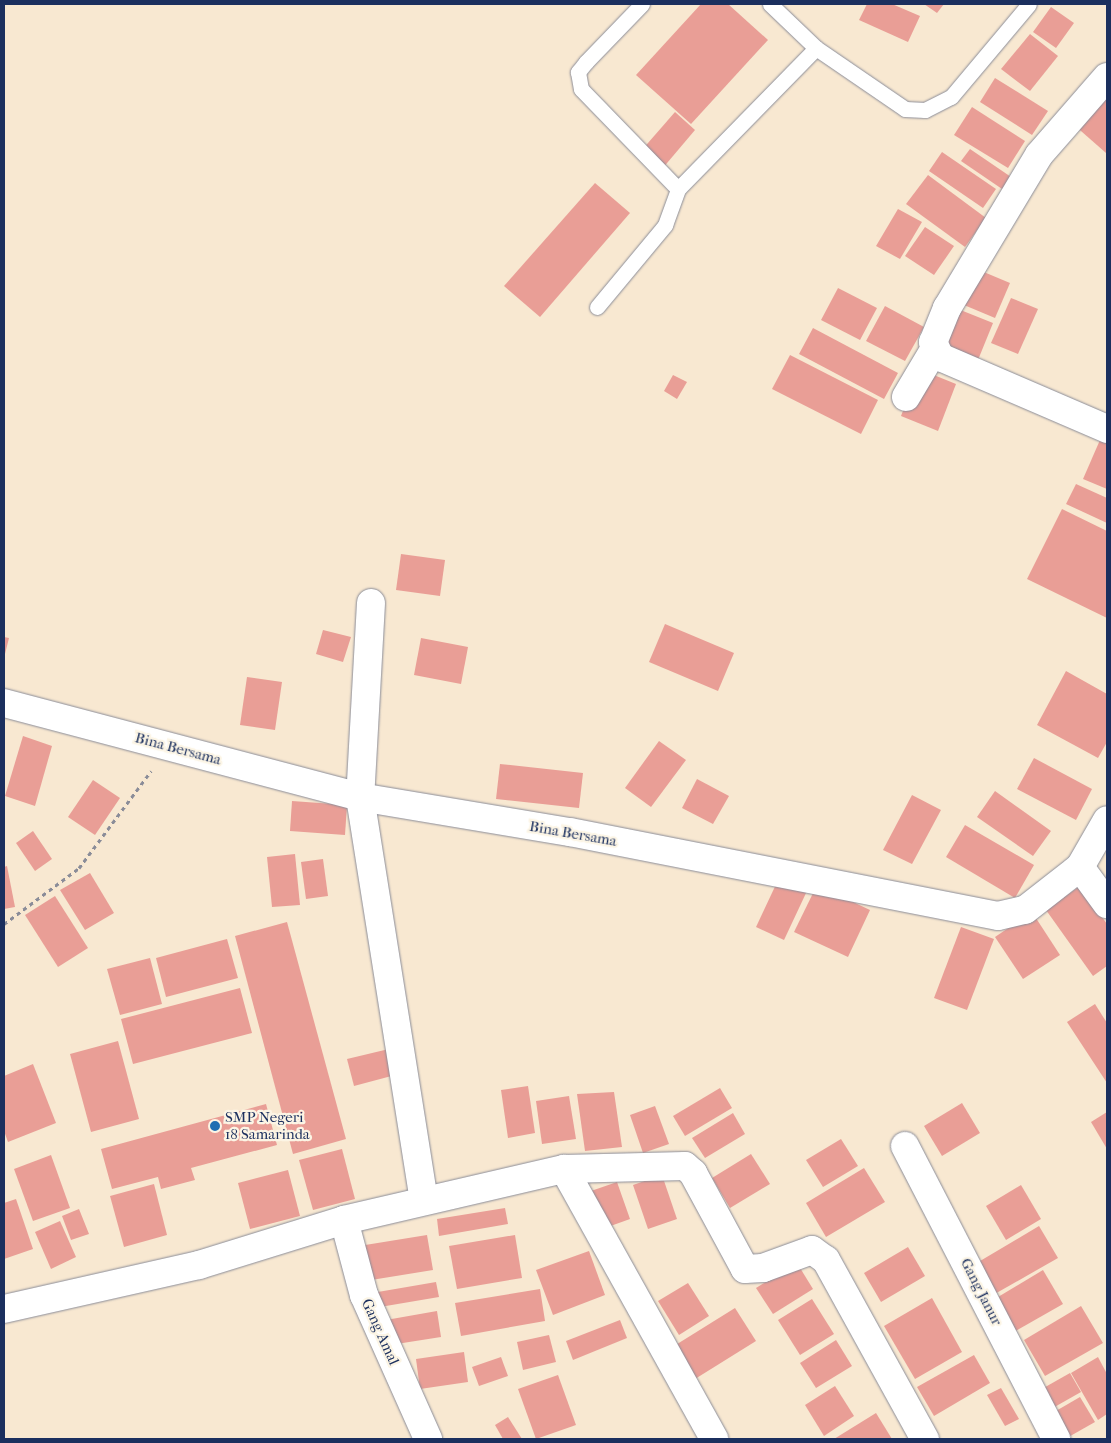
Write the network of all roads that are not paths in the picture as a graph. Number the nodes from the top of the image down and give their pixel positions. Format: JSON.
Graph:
{"nodes":[{"id":1,"x":642,"y":4,"type":"edge"},
{"id":2,"x":770,"y":4,"type":"edge"},
{"id":3,"x":1029,"y":4,"type":"edge"},
{"id":4,"x":816,"y":48,"type":"junction"},
{"id":5,"x":1107,"y":77,"type":"edge"},
{"id":6,"x":678,"y":189,"type":"junction"},
{"id":7,"x":597,"y":307,"type":"dead end"},
{"id":8,"x":934,"y":350,"type":"junction"},
{"id":9,"x":906,"y":397,"type":"dead end"},
{"id":10,"x":1107,"y":429,"type":"edge"},
{"id":11,"x":371,"y":603,"type":"dead end"},
{"id":12,"x":4,"y":703,"type":"edge"},
{"id":13,"x":360,"y":798,"type":"junction"},
{"id":14,"x":1107,"y":820,"type":"edge"},
{"id":15,"x":1080,"y":867,"type":"junction"},
{"id":16,"x":1107,"y":904,"type":"edge"},
{"id":17,"x":905,"y":1146,"type":"dead end"},
{"id":18,"x":564,"y":1169,"type":"junction"},
{"id":19,"x":424,"y":1200,"type":"junction"},
{"id":20,"x":344,"y":1220,"type":"junction"},
{"id":21,"x":4,"y":1309,"type":"edge"},
{"id":22,"x":428,"y":1439,"type":"edge"},
{"id":23,"x":714,"y":1439,"type":"edge"},
{"id":24,"x":925,"y":1439,"type":"edge"},
{"id":25,"x":1056,"y":1439,"type":"edge"}],
"edges":[{"from":1,"to":6,"type":"lane"},
{"from":2,"to":4,"type":"lane"},
{"from":3,"to":4,"type":"lane"},
{"from":4,"to":6,"type":"lane"},
{"from":5,"to":8,"type":"street"},
{"from":6,"to":7,"type":"lane"},
{"from":8,"to":9,"type":"street"},
{"from":8,"to":10,"type":"street"},
{"from":11,"to":13,"type":"street"},
{"from":12,"to":13,"type":"street","name":"Bina Bersama"},
{"from":13,"to":15,"type":"street","name":"Bina Bersama"},
{"from":13,"to":19,"type":"street"},
{"from":14,"to":15,"type":"street","name":"Bina Bersama"},
{"from":15,"to":16,"type":"street"},
{"from":17,"to":25,"type":"street","name":"Gang Janur"},
{"from":18,"to":19,"type":"street"},
{"from":18,"to":23,"type":"street"},
{"from":18,"to":24,"type":"street"},
{"from":19,"to":20,"type":"street"},
{"from":20,"to":21,"type":"street"},
{"from":20,"to":22,"type":"street","name":"Gang Amal"}]}
